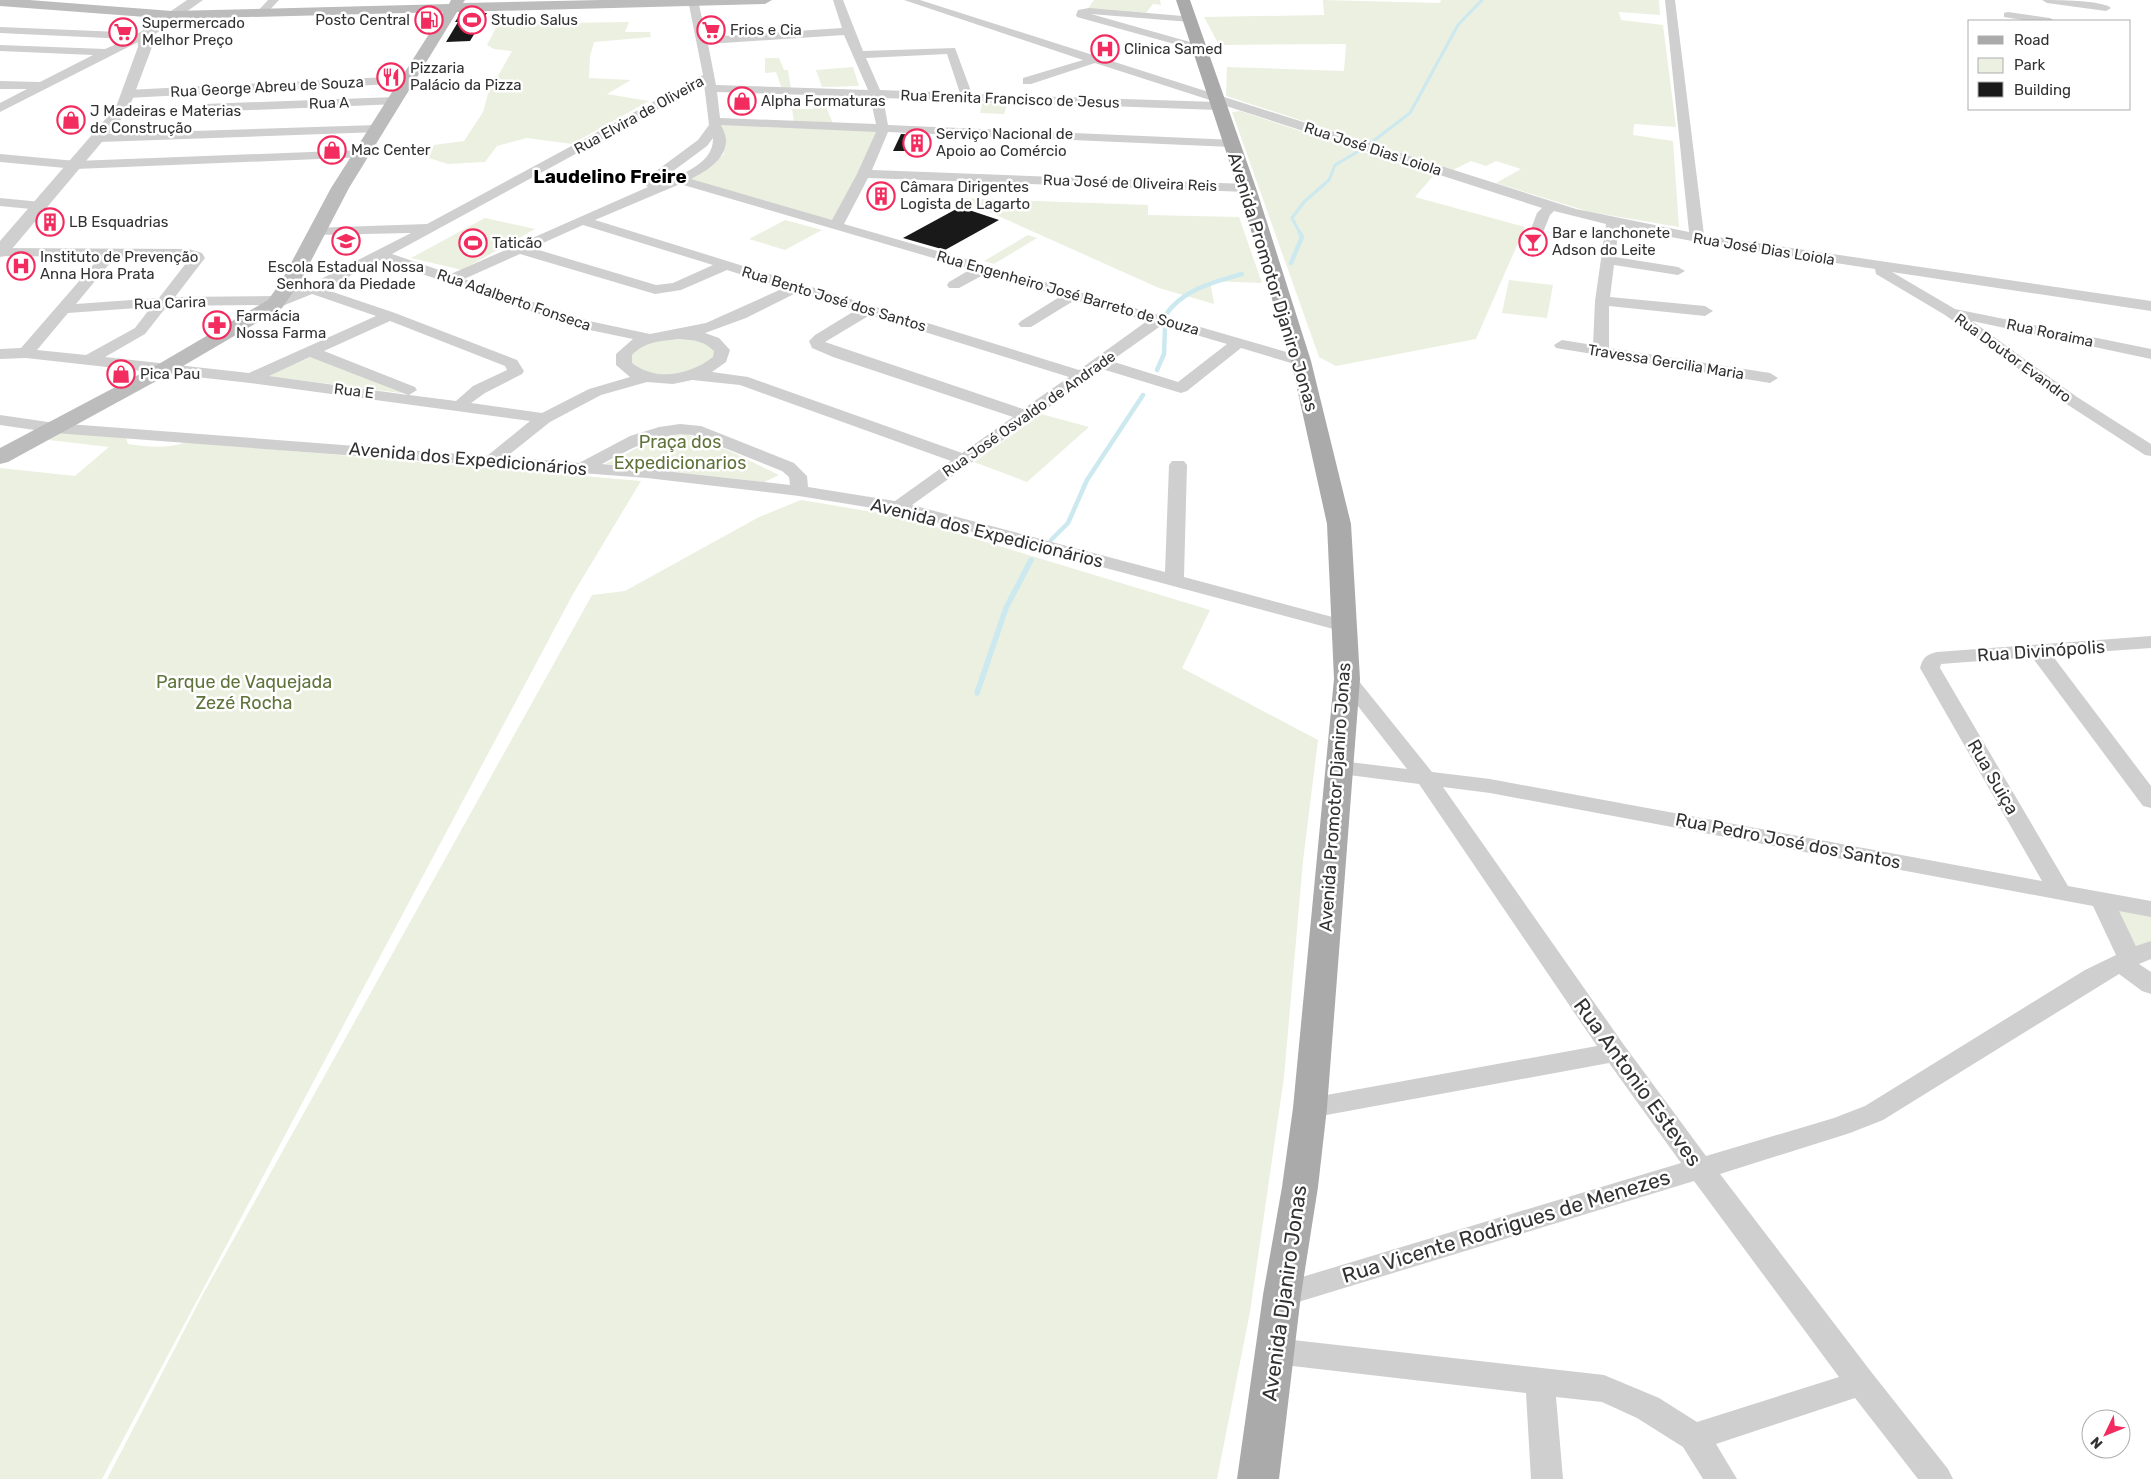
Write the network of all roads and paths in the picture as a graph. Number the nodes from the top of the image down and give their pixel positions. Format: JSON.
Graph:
{"nodes":[{"id":1,"x":196,"y":0,"type":"edge"},
{"id":2,"x":274,"y":0,"type":"edge"},
{"id":3,"x":765,"y":0,"type":"edge"},
{"id":4,"x":838,"y":0,"type":"edge"},
{"id":5,"x":909,"y":0,"type":"edge"},
{"id":6,"x":1183,"y":0,"type":"edge"},
{"id":7,"x":1670,"y":0,"type":"edge"},
{"id":8,"x":2046,"y":0,"type":"edge"},
{"id":9,"x":693,"y":1,"type":"edge"},
{"id":10,"x":0,"y":2,"type":"edge"},
{"id":11,"x":584,"y":2,"type":"edge"},
{"id":12,"x":455,"y":4,"type":"edge"},
{"id":13,"x":2107,"y":4,"type":"edge"},
{"id":14,"x":262,"y":12,"type":"junction"},
{"id":15,"x":172,"y":15,"type":"junction"},
{"id":16,"x":2008,"y":15,"type":"edge"},
{"id":17,"x":1190,"y":19,"type":"junction"},
{"id":18,"x":2043,"y":20,"type":"edge"},
{"id":19,"x":2106,"y":20,"type":"edge"},
{"id":20,"x":0,"y":30,"type":"edge"},
{"id":21,"x":848,"y":31,"type":"junction"},
{"id":22,"x":144,"y":36,"type":"junction"},
{"id":23,"x":702,"y":41,"type":"junction"},
{"id":24,"x":0,"y":48,"type":"edge"},
{"id":25,"x":1200,"y":48,"type":"junction"},
{"id":26,"x":107,"y":52,"type":"junction"},
{"id":27,"x":859,"y":55,"type":"junction"},
{"id":28,"x":1097,"y":59,"type":"junction"},
{"id":29,"x":407,"y":80,"type":"junction"},
{"id":30,"x":710,"y":82,"type":"junction"},
{"id":31,"x":1026,"y":82,"type":"dead end"},
{"id":32,"x":0,"y":84,"type":"edge"},
{"id":33,"x":42,"y":86,"type":"junction"},
{"id":34,"x":128,"y":94,"type":"junction"},
{"id":35,"x":876,"y":95,"type":"junction"},
{"id":36,"x":967,"y":98,"type":"junction"},
{"id":37,"x":395,"y":101,"type":"junction"},
{"id":38,"x":1217,"y":102,"type":"junction"},
{"id":39,"x":0,"y":108,"type":"edge"},
{"id":40,"x":204,"y":108,"type":"dead end"},
{"id":41,"x":715,"y":123,"type":"junction"},
{"id":42,"x":884,"y":129,"type":"junction"},
{"id":43,"x":376,"y":130,"type":"junction"},
{"id":44,"x":99,"y":138,"type":"junction"},
{"id":45,"x":1231,"y":143,"type":"junction"},
{"id":46,"x":362,"y":154,"type":"junction"},
{"id":47,"x":0,"y":158,"type":"edge"},
{"id":48,"x":76,"y":165,"type":"junction"},
{"id":49,"x":864,"y":174,"type":"junction"},
{"id":50,"x":679,"y":180,"type":"junction"},
{"id":51,"x":1247,"y":188,"type":"junction"},
{"id":52,"x":650,"y":189,"type":"junction"},
{"id":53,"x":0,"y":202,"type":"edge"},
{"id":54,"x":41,"y":206,"type":"junction"},
{"id":55,"x":1551,"y":207,"type":"junction"},
{"id":56,"x":585,"y":221,"type":"junction"},
{"id":57,"x":1613,"y":223,"type":"junction"},
{"id":58,"x":836,"y":225,"type":"junction"},
{"id":59,"x":431,"y":228,"type":"junction"},
{"id":60,"x":316,"y":231,"type":"junction"},
{"id":61,"x":1535,"y":237,"type":"dead end"},
{"id":62,"x":1697,"y":238,"type":"junction"},
{"id":63,"x":520,"y":250,"type":"junction"},
{"id":64,"x":0,"y":252,"type":"edge"},
{"id":65,"x":110,"y":254,"type":"junction"},
{"id":66,"x":380,"y":255,"type":"junction"},
{"id":67,"x":1607,"y":260,"type":"junction"},
{"id":68,"x":726,"y":265,"type":"junction"},
{"id":69,"x":1873,"y":266,"type":"junction"},
{"id":70,"x":982,"y":269,"type":"junction"},
{"id":71,"x":1678,"y":271,"type":"dead end"},
{"id":72,"x":452,"y":279,"type":"junction"},
{"id":73,"x":290,"y":282,"type":"junction"},
{"id":74,"x":954,"y":285,"type":"dead end"},
{"id":75,"x":797,"y":287,"type":"junction"},
{"id":76,"x":312,"y":289,"type":"junction"},
{"id":77,"x":1072,"y":294,"type":"junction"},
{"id":78,"x":1602,"y":300,"type":"junction"},
{"id":79,"x":163,"y":302,"type":"junction"},
{"id":80,"x":276,"y":302,"type":"junction"},
{"id":81,"x":2151,"y":306,"type":"edge"},
{"id":82,"x":63,"y":309,"type":"junction"},
{"id":83,"x":867,"y":310,"type":"junction"},
{"id":84,"x":1705,"y":311,"type":"dead end"},
{"id":85,"x":1950,"y":312,"type":"junction"},
{"id":86,"x":390,"y":316,"type":"junction"},
{"id":87,"x":1159,"y":320,"type":"junction"},
{"id":88,"x":729,"y":322,"type":"junction"},
{"id":89,"x":1026,"y":324,"type":"dead end"},
{"id":90,"x":601,"y":329,"type":"junction"},
{"id":91,"x":680,"y":334,"type":"junction"},
{"id":92,"x":649,"y":338,"type":"junction"},
{"id":93,"x":716,"y":342,"type":"junction"},
{"id":94,"x":1238,"y":343,"type":"junction"},
{"id":95,"x":1562,"y":345,"type":"dead end"},
{"id":96,"x":311,"y":352,"type":"junction"},
{"id":97,"x":1601,"y":352,"type":"junction"},
{"id":98,"x":26,"y":353,"type":"junction"},
{"id":99,"x":0,"y":354,"type":"edge"},
{"id":100,"x":2151,"y":354,"type":"edge"},
{"id":101,"x":626,"y":358,"type":"junction"},
{"id":102,"x":720,"y":359,"type":"junction"},
{"id":103,"x":90,"y":360,"type":"junction"},
{"id":104,"x":1301,"y":361,"type":"junction"},
{"id":105,"x":1100,"y":363,"type":"junction"},
{"id":106,"x":164,"y":369,"type":"junction"},
{"id":107,"x":692,"y":375,"type":"junction"},
{"id":108,"x":1082,"y":376,"type":"junction"},
{"id":109,"x":647,"y":377,"type":"junction"},
{"id":110,"x":250,"y":378,"type":"junction"},
{"id":111,"x":1770,"y":378,"type":"dead end"},
{"id":112,"x":742,"y":380,"type":"junction"},
{"id":113,"x":596,"y":392,"type":"junction"},
{"id":114,"x":438,"y":402,"type":"junction"},
{"id":115,"x":462,"y":405,"type":"junction"},
{"id":116,"x":1028,"y":416,"type":"junction"},
{"id":117,"x":544,"y":418,"type":"junction"},
{"id":118,"x":0,"y":420,"type":"edge"},
{"id":119,"x":56,"y":428,"type":"junction"},
{"id":120,"x":2149,"y":446,"type":"edge"},
{"id":121,"x":0,"y":457,"type":"edge"},
{"id":122,"x":965,"y":460,"type":"junction"},
{"id":123,"x":490,"y":462,"type":"junction"},
{"id":124,"x":1178,"y":465,"type":"dead end"},
{"id":125,"x":582,"y":468,"type":"junction"},
{"id":126,"x":799,"y":490,"type":"junction"},
{"id":127,"x":898,"y":506,"type":"junction"},
{"id":128,"x":1174,"y":582,"type":"junction"},
{"id":129,"x":1344,"y":626,"type":"junction"},
{"id":130,"x":2151,"y":642,"type":"edge"},
{"id":131,"x":2038,"y":651,"type":"junction"},
{"id":132,"x":1932,"y":660,"type":"joint"},
{"id":133,"x":1347,"y":678,"type":"junction"},
{"id":134,"x":1341,"y":768,"type":"junction"},
{"id":135,"x":1424,"y":776,"type":"junction"},
{"id":136,"x":2151,"y":801,"type":"edge"},
{"id":137,"x":2061,"y":892,"type":"junction"},
{"id":138,"x":2102,"y":900,"type":"junction"},
{"id":139,"x":2151,"y":909,"type":"edge"},
{"id":140,"x":2134,"y":957,"type":"edge"},
{"id":141,"x":2151,"y":985,"type":"edge"},
{"id":142,"x":1615,"y":1052,"type":"junction"},
{"id":143,"x":1310,"y":1108,"type":"junction"},
{"id":144,"x":1699,"y":1168,"type":"junction"},
{"id":145,"x":1282,"y":1295,"type":"junction"},
{"id":146,"x":1275,"y":1352,"type":"junction"},
{"id":147,"x":1540,"y":1381,"type":"junction"},
{"id":148,"x":1861,"y":1383,"type":"junction"},
{"id":149,"x":1694,"y":1437,"type":"junction"},
{"id":150,"x":1258,"y":1479,"type":"edge"},
{"id":151,"x":1547,"y":1479,"type":"edge"},
{"id":152,"x":1721,"y":1479,"type":"edge"},
{"id":153,"x":1937,"y":1479,"type":"edge"}],
"edges":[{"from":1,"to":15,"type":"street"},
{"from":2,"to":14,"type":"street"},
{"from":3,"to":9,"type":"main road"},
{"from":4,"to":21,"type":"street"},
{"from":5,"to":28,"type":"street","name":"Rua José Dias Loiola"},
{"from":6,"to":17,"type":"main road","name":"Avenida Promotor Djaniro Jonas"},
{"from":7,"to":62,"type":"street"},
{"from":8,"to":13,"type":"street"},
{"from":9,"to":11,"type":"main road"},
{"from":9,"to":23,"type":"street"},
{"from":10,"to":15,"type":"main road"},
{"from":11,"to":12,"type":"main road"},
{"from":12,"to":14,"type":"main road"},
{"from":12,"to":29,"type":"main road"},
{"from":13,"to":19,"type":"street"},
{"from":14,"to":15,"type":"main road"},
{"from":15,"to":22,"type":"street"},
{"from":16,"to":18,"type":"street"},
{"from":17,"to":25,"type":"main road","name":"Avenida Promotor Djaniro Jonas"},
{"from":17,"to":25,"type":"street"},
{"from":20,"to":22,"type":"street"},
{"from":21,"to":23,"type":"street"},
{"from":21,"to":27,"type":"street"},
{"from":22,"to":26,"type":"street"},
{"from":22,"to":34,"type":"street"},
{"from":23,"to":30,"type":"street"},
{"from":24,"to":26,"type":"street"},
{"from":25,"to":38,"type":"main road","name":"Avenida Promotor Djaniro Jonas"},
{"from":26,"to":33,"type":"street"},
{"from":27,"to":35,"type":"street"},
{"from":27,"to":36,"type":"street"},
{"from":28,"to":31,"type":"street"},
{"from":28,"to":38,"type":"street","name":"Rua José Dias Loiola"},
{"from":29,"to":34,"type":"street","name":"Rua George Abreu de Souza"},
{"from":29,"to":37,"type":"main road"},
{"from":30,"to":35,"type":"street","name":"Rua Erenita Francisco de Jesus"},
{"from":30,"to":41,"type":"street"},
{"from":30,"to":59,"type":"street","name":"Rua Elvira de Oliveira"},
{"from":32,"to":33,"type":"street"},
{"from":33,"to":39,"type":"street"},
{"from":34,"to":44,"type":"street"},
{"from":35,"to":36,"type":"street","name":"Rua Erenita Francisco de Jesus"},
{"from":35,"to":42,"type":"street"},
{"from":36,"to":38,"type":"street","name":"Rua Erenita Francisco de Jesus"},
{"from":37,"to":40,"type":"street","name":"Rua A"},
{"from":37,"to":43,"type":"main road"},
{"from":38,"to":45,"type":"main road","name":"Avenida Promotor Djaniro Jonas"},
{"from":38,"to":55,"type":"street","name":"Rua José Dias Loiola"},
{"from":41,"to":42,"type":"street"},
{"from":41,"to":50,"type":"street"},
{"from":41,"to":52,"type":"street"},
{"from":42,"to":45,"type":"street"},
{"from":42,"to":49,"type":"street"},
{"from":43,"to":44,"type":"street"},
{"from":43,"to":46,"type":"main road"},
{"from":44,"to":48,"type":"street"},
{"from":45,"to":51,"type":"main road","name":"Avenida Promotor Djaniro Jonas"},
{"from":46,"to":48,"type":"street"},
{"from":46,"to":60,"type":"main road"},
{"from":47,"to":48,"type":"street"},
{"from":48,"to":54,"type":"street"},
{"from":49,"to":51,"type":"street","name":"Rua José de Oliveira Reis"},
{"from":49,"to":58,"type":"street"},
{"from":50,"to":52,"type":"street"},
{"from":50,"to":58,"type":"street","name":"Rua Engenheiro José Barreto de Souza"},
{"from":51,"to":104,"type":"main road","name":"Avenida Promotor Djaniro Jonas"},
{"from":52,"to":56,"type":"street"},
{"from":53,"to":54,"type":"street"},
{"from":54,"to":64,"type":"street"},
{"from":55,"to":57,"type":"street","name":"Rua José Dias Loiola"},
{"from":55,"to":61,"type":"street"},
{"from":56,"to":63,"type":"street"},
{"from":56,"to":68,"type":"street","name":"Rua Bento José dos Santos"},
{"from":57,"to":62,"type":"street","name":"Rua José Dias Loiola"},
{"from":57,"to":67,"type":"street"},
{"from":58,"to":70,"type":"street","name":"Rua Engenheiro José Barreto de Souza"},
{"from":59,"to":60,"type":"street"},
{"from":59,"to":66,"type":"street","name":"Rua Elvira de Oliveira"},
{"from":60,"to":73,"type":"main road"},
{"from":62,"to":69,"type":"street","name":"Rua José Dias Loiola"},
{"from":63,"to":68,"type":"street"},
{"from":63,"to":72,"type":"street"},
{"from":64,"to":65,"type":"street"},
{"from":65,"to":79,"type":"street"},
{"from":65,"to":82,"type":"street"},
{"from":66,"to":72,"type":"street","name":"Rua Adalberto Fonseca"},
{"from":66,"to":76,"type":"street","name":"Rua Elvira de Oliveira"},
{"from":67,"to":71,"type":"street"},
{"from":67,"to":78,"type":"street"},
{"from":68,"to":75,"type":"street","name":"Rua Bento José dos Santos"},
{"from":69,"to":81,"type":"street","name":"Rua José Dias Loiola"},
{"from":69,"to":85,"type":"street","name":"Rua Doutor Evandro"},
{"from":70,"to":74,"type":"street"},
{"from":70,"to":77,"type":"street","name":"Rua Engenheiro José Barreto de Souza"},
{"from":72,"to":90,"type":"street","name":"Rua Adalberto Fonseca"},
{"from":73,"to":76,"type":"street"},
{"from":73,"to":80,"type":"main road"},
{"from":75,"to":83,"type":"street","name":"Rua Bento José dos Santos"},
{"from":75,"to":88,"type":"street"},
{"from":76,"to":80,"type":"street","name":"Rua Elvira de Oliveira"},
{"from":76,"to":86,"type":"street"},
{"from":77,"to":87,"type":"street","name":"Rua Engenheiro José Barreto de Souza"},
{"from":77,"to":89,"type":"street"},
{"from":78,"to":84,"type":"street"},
{"from":78,"to":97,"type":"street"},
{"from":79,"to":80,"type":"street","name":"Rua Carira"},
{"from":79,"to":82,"type":"street","name":"Rua Carira"},
{"from":79,"to":103,"type":"street"},
{"from":80,"to":106,"type":"main road"},
{"from":82,"to":98,"type":"street"},
{"from":83,"to":108,"type":"street","name":"Rua Bento José dos Santos"},
{"from":83,"to":116,"type":"street"},
{"from":85,"to":100,"type":"street","name":"Rua Roraima"},
{"from":85,"to":120,"type":"street","name":"Rua Doutor Evandro"},
{"from":86,"to":96,"type":"street"},
{"from":86,"to":115,"type":"street"},
{"from":87,"to":94,"type":"street","name":"Rua Engenheiro José Barreto de Souza"},
{"from":87,"to":105,"type":"street","name":"Rua José Osvaldo de Andrade"},
{"from":88,"to":91,"type":"street"},
{"from":88,"to":93,"type":"street"},
{"from":90,"to":92,"type":"street","name":"Rua Adalberto Fonseca"},
{"from":90,"to":101,"type":"street"},
{"from":91,"to":92,"type":"street"},
{"from":91,"to":93,"type":"street"},
{"from":92,"to":101,"type":"street"},
{"from":93,"to":102,"type":"street"},
{"from":94,"to":104,"type":"street","name":"Rua Engenheiro José Barreto de Souza"},
{"from":94,"to":105,"type":"street"},
{"from":95,"to":97,"type":"street","name":"Travessa Gercilia Maria"},
{"from":96,"to":110,"type":"street"},
{"from":96,"to":114,"type":"street"},
{"from":97,"to":111,"type":"street","name":"Travessa Gercilia Maria"},
{"from":98,"to":99,"type":"street","name":"Rua E"},
{"from":98,"to":103,"type":"street","name":"Rua E"},
{"from":101,"to":109,"type":"street"},
{"from":101,"to":113,"type":"street"},
{"from":102,"to":107,"type":"street"},
{"from":102,"to":112,"type":"street"},
{"from":103,"to":106,"type":"street","name":"Rua E"},
{"from":104,"to":129,"type":"main road","name":"Avenida Promotor Djaniro Jonas"},
{"from":105,"to":108,"type":"street","name":"Rua José Osvaldo de Andrade"},
{"from":106,"to":110,"type":"street","name":"Rua E"},
{"from":106,"to":119,"type":"main road"},
{"from":107,"to":109,"type":"street"},
{"from":107,"to":112,"type":"street"},
{"from":108,"to":116,"type":"street","name":"Rua José Osvaldo de Andrade"},
{"from":109,"to":113,"type":"street"},
{"from":110,"to":114,"type":"street","name":"Rua E"},
{"from":112,"to":122,"type":"street"},
{"from":113,"to":117,"type":"street"},
{"from":114,"to":115,"type":"street","name":"Rua E"},
{"from":115,"to":117,"type":"street","name":"Rua E"},
{"from":116,"to":122,"type":"street","name":"Rua José Osvaldo de Andrade"},
{"from":117,"to":123,"type":"street"},
{"from":118,"to":119,"type":"street","name":"Avenida dos Expedicionários"},
{"from":119,"to":121,"type":"main road"},
{"from":119,"to":123,"type":"street","name":"Avenida dos Expedicionários"},
{"from":122,"to":127,"type":"street","name":"Rua José Osvaldo de Andrade"},
{"from":123,"to":125,"type":"street","name":"Avenida dos Expedicionários"},
{"from":124,"to":128,"type":"street"},
{"from":125,"to":126,"type":"street","name":"Avenida dos Expedicionários"},
{"from":125,"to":126,"type":"street"},
{"from":126,"to":127,"type":"street","name":"Avenida dos Expedicionários"},
{"from":127,"to":128,"type":"street","name":"Avenida dos Expedicionários"},
{"from":128,"to":129,"type":"street","name":"Avenida dos Expedicionários"},
{"from":129,"to":133,"type":"main road","name":"Avenida Promotor Djaniro Jonas"},
{"from":130,"to":131,"type":"street","name":"Rua Divinópolis"},
{"from":131,"to":132,"type":"street","name":"Rua Divinópolis"},
{"from":131,"to":136,"type":"street"},
{"from":132,"to":137,"type":"street","name":"Rua Suiça"},
{"from":133,"to":134,"type":"main road","name":"Avenida Promotor Djaniro Jonas"},
{"from":133,"to":135,"type":"street","name":"Rua Antonio Esteves"},
{"from":134,"to":135,"type":"street","name":"Rua Pedro José dos Santos"},
{"from":134,"to":143,"type":"main road","name":"Avenida Promotor Djaniro Jonas"},
{"from":135,"to":137,"type":"street","name":"Rua Pedro José dos Santos"},
{"from":135,"to":142,"type":"street","name":"Rua Antonio Esteves"},
{"from":137,"to":138,"type":"street","name":"Rua Pedro José dos Santos"},
{"from":138,"to":139,"type":"street","name":"Rua Pedro José dos Santos"},
{"from":138,"to":140,"type":"street"},
{"from":140,"to":141,"type":"street"},
{"from":140,"to":144,"type":"street","name":"Rua Vicente Rodrigues de Menezes"},
{"from":142,"to":143,"type":"street"},
{"from":142,"to":144,"type":"street","name":"Rua Antonio Esteves"},
{"from":143,"to":145,"type":"main road","name":"Avenida Djaniro Jonas"},
{"from":144,"to":145,"type":"street","name":"Rua Vicente Rodrigues de Menezes"},
{"from":144,"to":148,"type":"street","name":"Rua Antonio Esteves"},
{"from":145,"to":146,"type":"main road","name":"Avenida Djaniro Jonas"},
{"from":146,"to":147,"type":"street"},
{"from":146,"to":150,"type":"main road","name":"Avenida Djaniro Jonas"},
{"from":147,"to":149,"type":"street"},
{"from":147,"to":151,"type":"street"},
{"from":148,"to":149,"type":"street"},
{"from":148,"to":153,"type":"street","name":"Rua Antonio Esteves"},
{"from":149,"to":152,"type":"street"}]}
